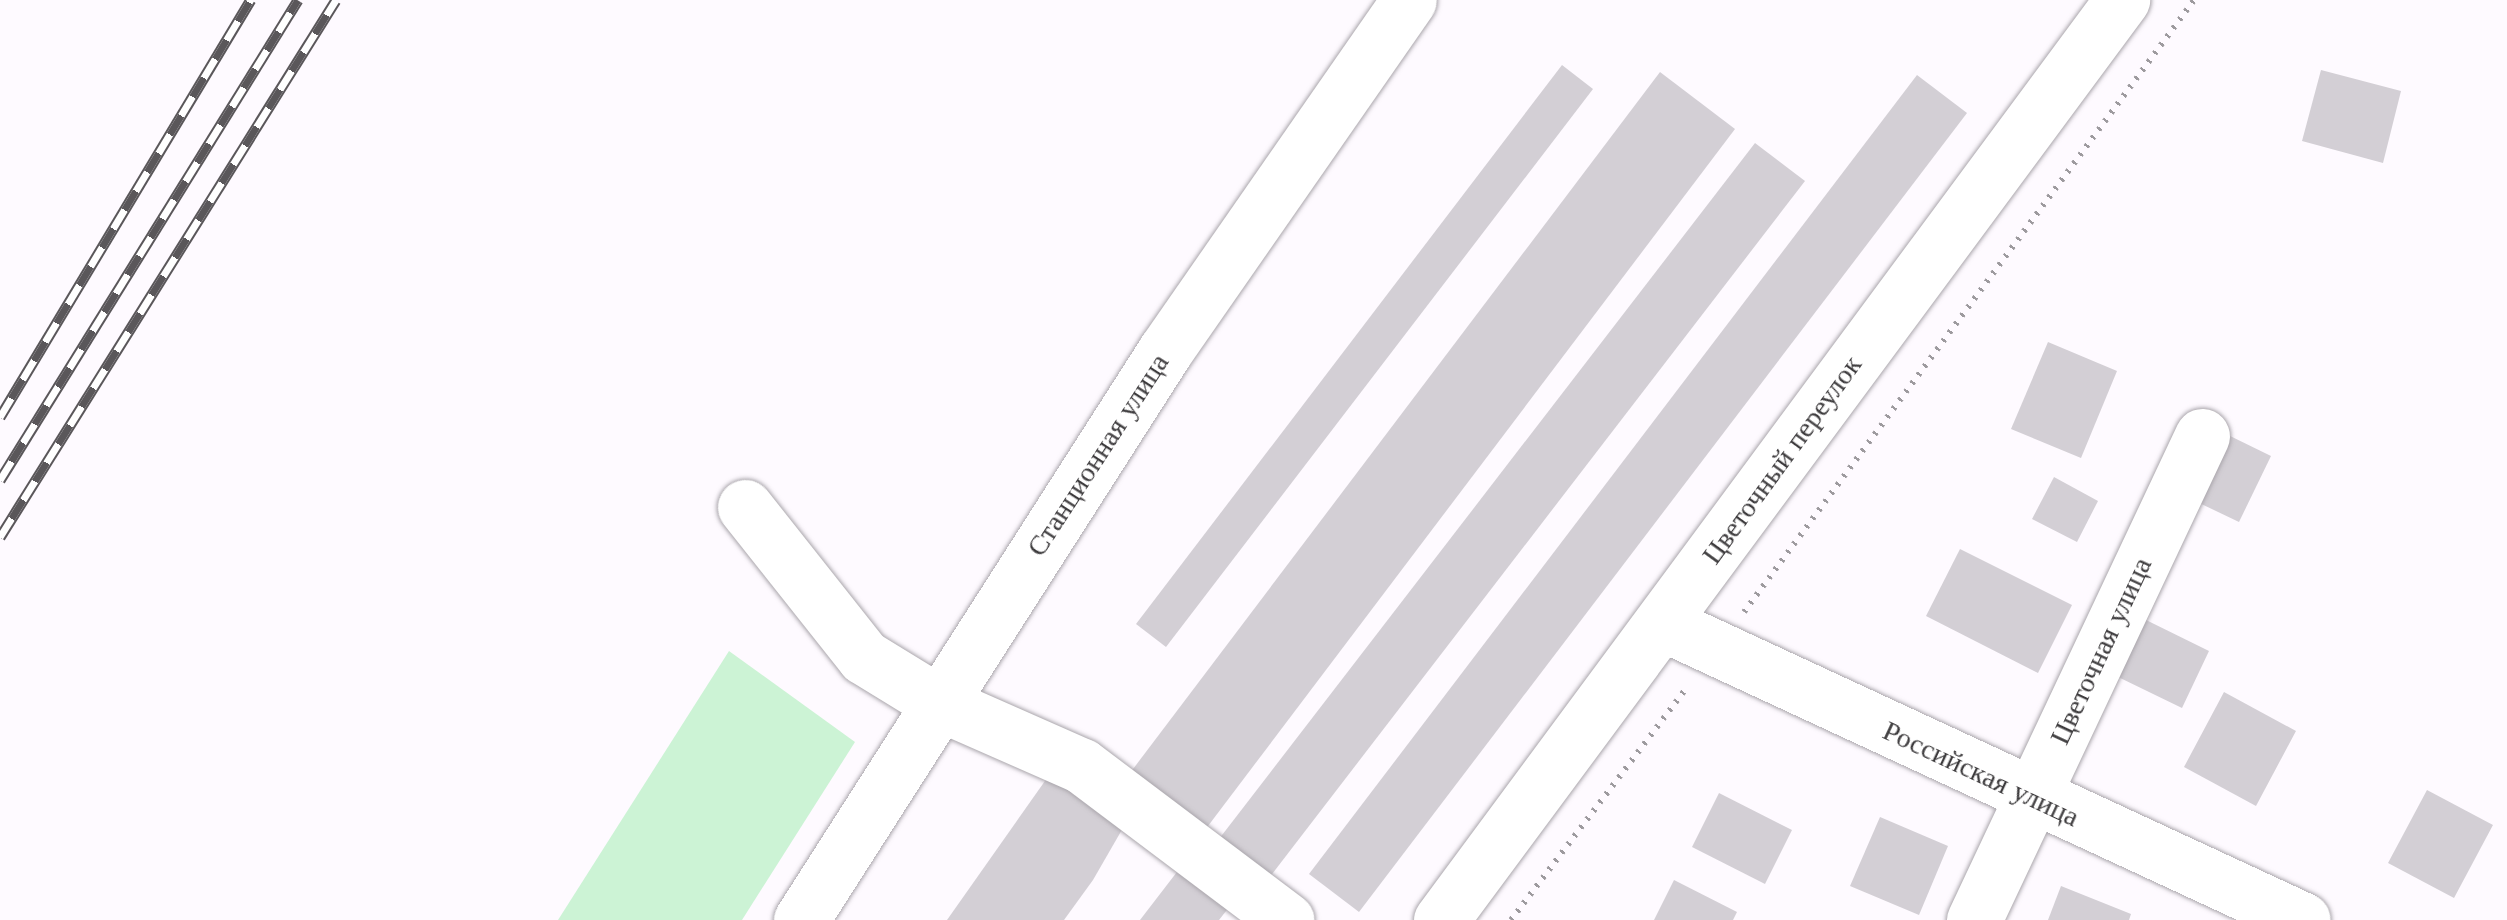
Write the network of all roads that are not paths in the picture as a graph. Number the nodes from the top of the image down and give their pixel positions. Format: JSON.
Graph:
{"nodes":[{"id":1,"x":1409,"y":0,"type":"edge"},
{"id":2,"x":2122,"y":0,"type":"edge"},
{"id":3,"x":2202,"y":436,"type":"dead end"},
{"id":4,"x":745,"y":507,"type":"dead end"},
{"id":5,"x":1662,"y":623,"type":"junction"},
{"id":6,"x":939,"y":703,"type":"junction"},
{"id":7,"x":2032,"y":798,"type":"junction"},
{"id":8,"x":801,"y":920,"type":"edge"},
{"id":9,"x":1286,"y":920,"type":"edge"},
{"id":10,"x":1441,"y":920,"type":"edge"},
{"id":11,"x":1974,"y":920,"type":"edge"},
{"id":12,"x":2303,"y":920,"type":"edge"}],
"edges":[{"from":1,"to":6,"type":"street","name":"Станционная улица"},
{"from":2,"to":5,"type":"street","name":"Цветочный переулок"},
{"from":3,"to":7,"type":"street","name":"Цветочная улица"},
{"from":4,"to":6,"type":"street"},
{"from":5,"to":7,"type":"street","name":"Российская улица"},
{"from":5,"to":10,"type":"street","name":"Цветочный переулок"},
{"from":6,"to":8,"type":"street","name":"Станционная улица"},
{"from":6,"to":9,"type":"street"},
{"from":7,"to":11,"type":"street","name":"Цветочная улица"},
{"from":7,"to":12,"type":"street","name":"Российская улица"}]}
